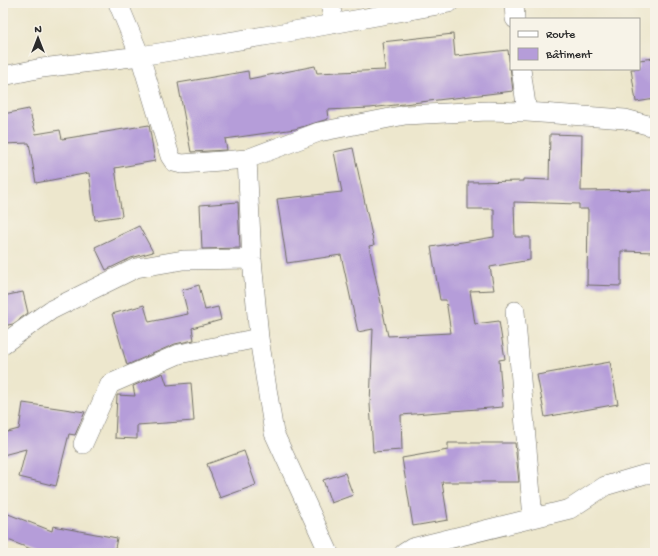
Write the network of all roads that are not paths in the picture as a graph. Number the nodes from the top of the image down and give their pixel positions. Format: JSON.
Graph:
{"nodes":[{"id":1,"x":118,"y":3,"type":"edge"},
{"id":2,"x":330,"y":3,"type":"edge"},
{"id":3,"x":449,"y":3,"type":"edge"},
{"id":4,"x":514,"y":3,"type":"edge"},
{"id":5,"x":515,"y":18,"type":"edge"},
{"id":6,"x":334,"y":24,"type":"junction"},
{"id":7,"x":140,"y":56,"type":"junction"},
{"id":8,"x":521,"y":70,"type":"edge"},
{"id":9,"x":3,"y":76,"type":"edge"},
{"id":10,"x":527,"y":112,"type":"junction"},
{"id":11,"x":655,"y":127,"type":"edge"},
{"id":12,"x":247,"y":159,"type":"junction"},
{"id":13,"x":252,"y":259,"type":"junction"},
{"id":14,"x":515,"y":311,"type":"dead end"},
{"id":15,"x":259,"y":338,"type":"junction"},
{"id":16,"x":3,"y":344,"type":"edge"},
{"id":17,"x":83,"y":444,"type":"dead end"},
{"id":18,"x":655,"y":474,"type":"edge"},
{"id":19,"x":533,"y":518,"type":"junction"},
{"id":20,"x":329,"y":553,"type":"edge"},
{"id":21,"x":404,"y":553,"type":"edge"}],
"edges":[{"from":1,"to":7,"type":"street"},
{"from":2,"to":6,"type":"street"},
{"from":3,"to":6,"type":"street"},
{"from":4,"to":5,"type":"street"},
{"from":6,"to":7,"type":"street"},
{"from":7,"to":9,"type":"street"},
{"from":7,"to":12,"type":"street"},
{"from":8,"to":10,"type":"street"},
{"from":10,"to":11,"type":"street"},
{"from":10,"to":12,"type":"street"},
{"from":12,"to":13,"type":"street"},
{"from":13,"to":15,"type":"street"},
{"from":13,"to":16,"type":"street"},
{"from":14,"to":19,"type":"street"},
{"from":15,"to":17,"type":"street"},
{"from":15,"to":20,"type":"street"},
{"from":18,"to":19,"type":"street"},
{"from":19,"to":21,"type":"street"}]}
